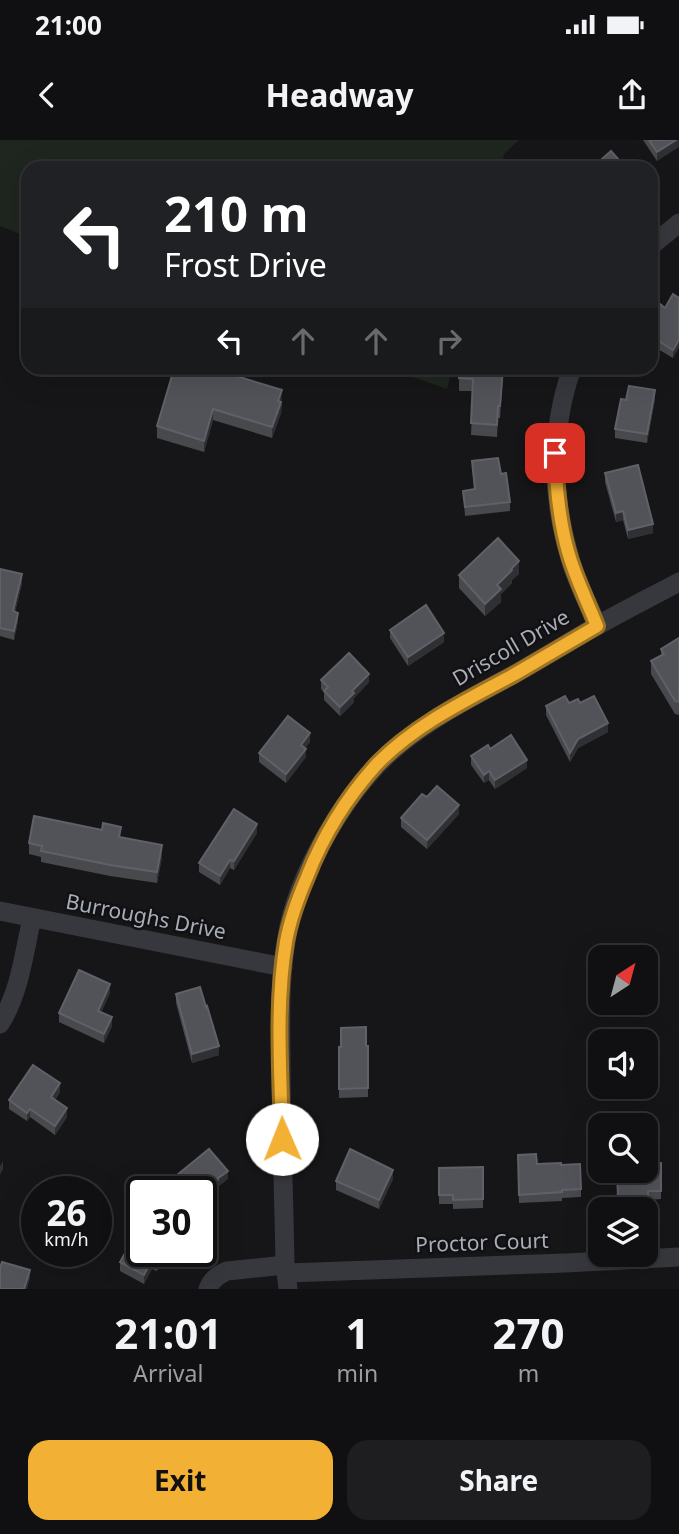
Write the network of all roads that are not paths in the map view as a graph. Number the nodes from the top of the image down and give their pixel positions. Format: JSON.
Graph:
{"nodes":[{"id":1,"x":679,"y":223,"type":"edge"},
{"id":2,"x":658,"y":241,"type":"edge"},
{"id":3,"x":569,"y":375,"type":"edge"},
{"id":4,"x":679,"y":582,"type":"edge"},
{"id":5,"x":597,"y":626,"type":"junction"},
{"id":6,"x":0,"y":911,"type":"edge"},
{"id":7,"x":32,"y":918,"type":"junction"},
{"id":8,"x":283,"y":967,"type":"junction"},
{"id":9,"x":0,"y":1024,"type":"edge"},
{"id":10,"x":679,"y":1257,"type":"edge"},
{"id":11,"x":287,"y":1276,"type":"edge"},
{"id":12,"x":208,"y":1289,"type":"edge"}],
"edges":[{"from":1,"to":2,"type":"street"},
{"from":3,"to":5,"type":"street"},
{"from":4,"to":5,"type":"street","name":"Driscoll Drive"},
{"from":5,"to":8,"type":"street","name":"Driscoll Drive"},
{"from":6,"to":7,"type":"street","name":"Burroughs Drive"},
{"from":7,"to":8,"type":"street","name":"Burroughs Drive"},
{"from":7,"to":9,"type":"street"},
{"from":8,"to":11,"type":"street","name":"Driscoll Drive"},
{"from":10,"to":11,"type":"street","name":"Proctor Court"},
{"from":11,"to":12,"type":"street","name":"Proctor Court"}]}
